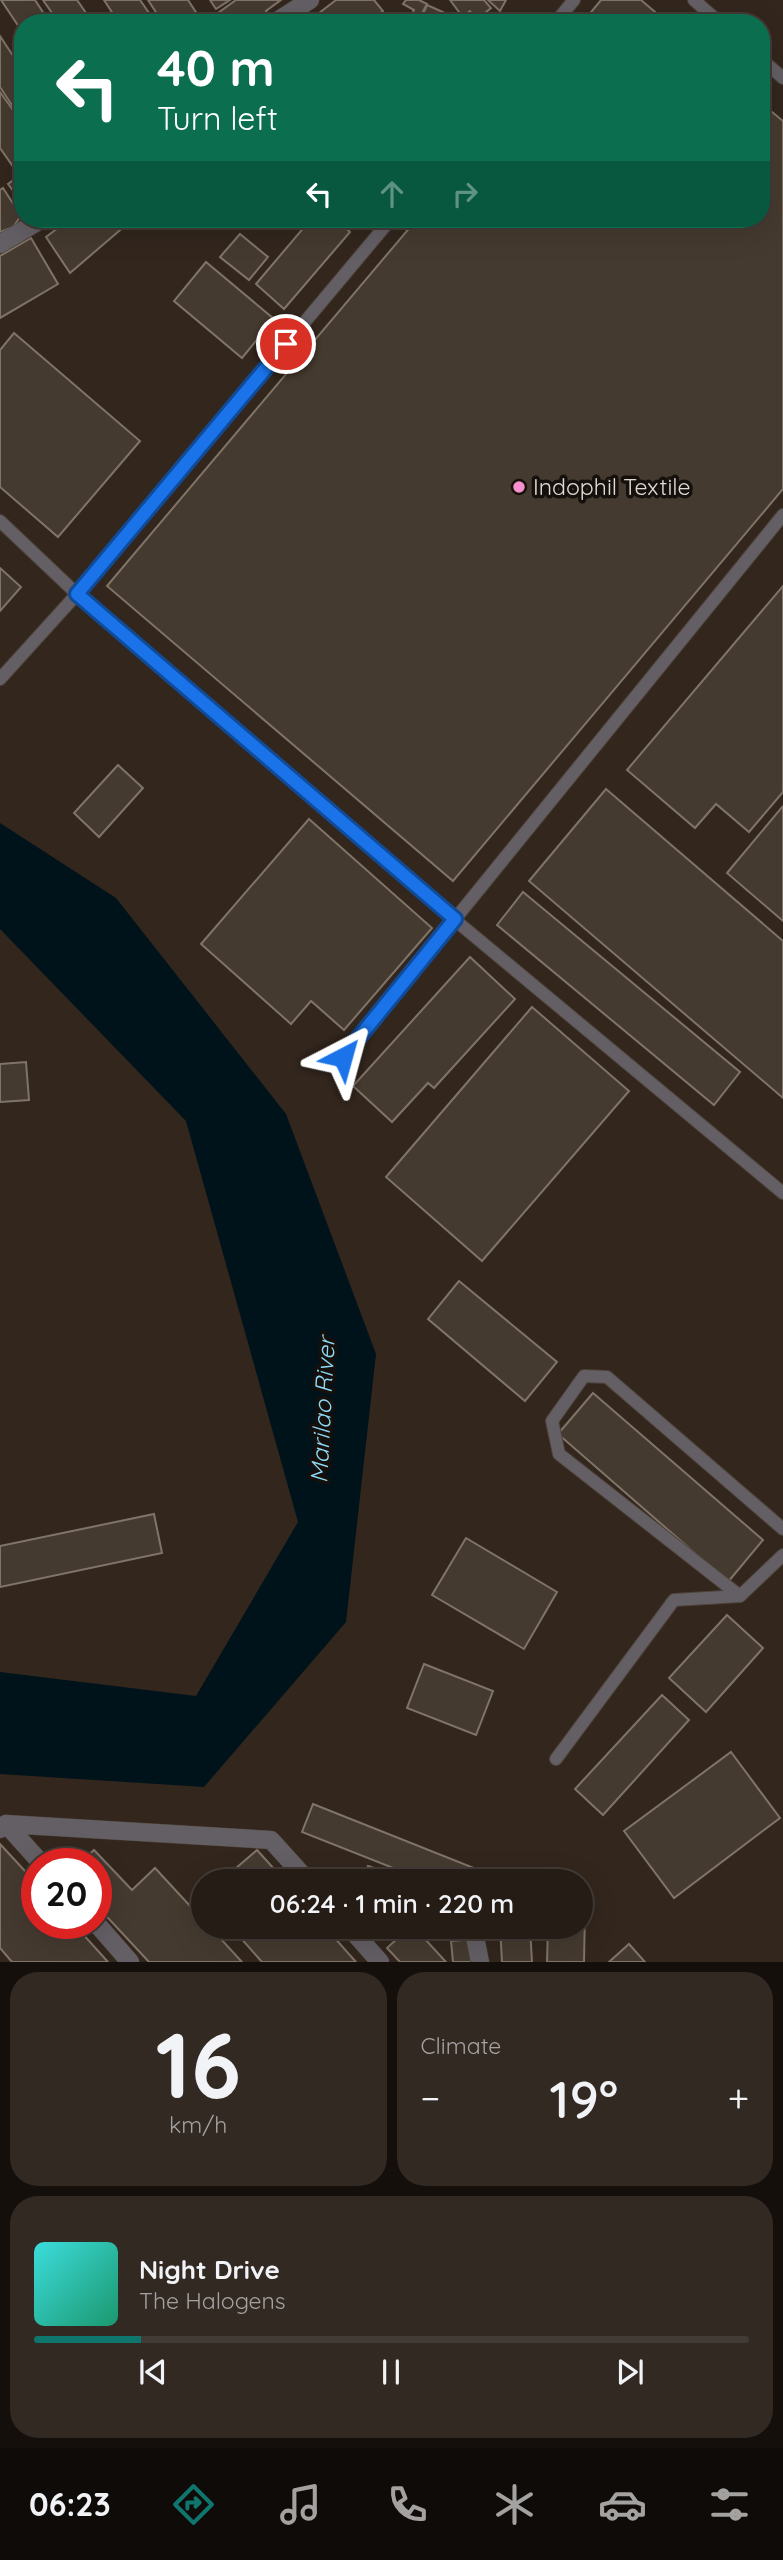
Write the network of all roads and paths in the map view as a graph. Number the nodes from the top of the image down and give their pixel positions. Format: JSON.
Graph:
{"nodes":[{"id":1,"x":310,"y":0,"type":"edge"},
{"id":2,"x":574,"y":0,"type":"edge"},
{"id":3,"x":694,"y":0,"type":"edge"},
{"id":4,"x":288,"y":14,"type":"edge"},
{"id":5,"x":562,"y":14,"type":"edge"},
{"id":6,"x":710,"y":14,"type":"edge"},
{"id":7,"x":27,"y":228,"type":"edge"},
{"id":8,"x":383,"y":228,"type":"edge"},
{"id":9,"x":0,"y":244,"type":"edge"},
{"id":10,"x":783,"y":515,"type":"edge"},
{"id":11,"x":0,"y":521,"type":"edge"},
{"id":12,"x":77,"y":594,"type":"junction"},
{"id":13,"x":0,"y":679,"type":"edge"},
{"id":14,"x":455,"y":919,"type":"junction"},
{"id":15,"x":343,"y":1057,"type":"dead end"},
{"id":16,"x":783,"y":1193,"type":"edge"},
{"id":17,"x":783,"y":1529,"type":"edge"},
{"id":18,"x":783,"y":1555,"type":"edge"},
{"id":19,"x":740,"y":1596,"type":"junction"},
{"id":20,"x":556,"y":1759,"type":"dead end"},
{"id":21,"x":3,"y":1826,"type":"edge"},
{"id":22,"x":26,"y":1848,"type":"edge"},
{"id":23,"x":297,"y":1869,"type":"edge"},
{"id":24,"x":110,"y":1939,"type":"edge"},
{"id":25,"x":360,"y":1939,"type":"edge"},
{"id":26,"x":475,"y":1939,"type":"edge"},
{"id":27,"x":130,"y":1962,"type":"edge"},
{"id":28,"x":380,"y":1962,"type":"edge"},
{"id":29,"x":480,"y":1962,"type":"edge"}],
"edges":[{"from":1,"to":4,"type":"street"},
{"from":2,"to":5,"type":"lane"},
{"from":3,"to":6,"type":"lane"},
{"from":7,"to":9,"type":"street"},
{"from":8,"to":12,"type":"lane"},
{"from":10,"to":14,"type":"lane"},
{"from":11,"to":12,"type":"lane"},
{"from":12,"to":13,"type":"lane"},
{"from":12,"to":14,"type":"lane"},
{"from":14,"to":15,"type":"lane"},
{"from":14,"to":16,"type":"lane"},
{"from":17,"to":19,"type":"lane"},
{"from":18,"to":19,"type":"lane"},
{"from":19,"to":20,"type":"lane"},
{"from":21,"to":22,"type":"street"},
{"from":21,"to":23,"type":"street"},
{"from":24,"to":27,"type":"street"},
{"from":25,"to":28,"type":"street"},
{"from":26,"to":29,"type":"street"}]}
